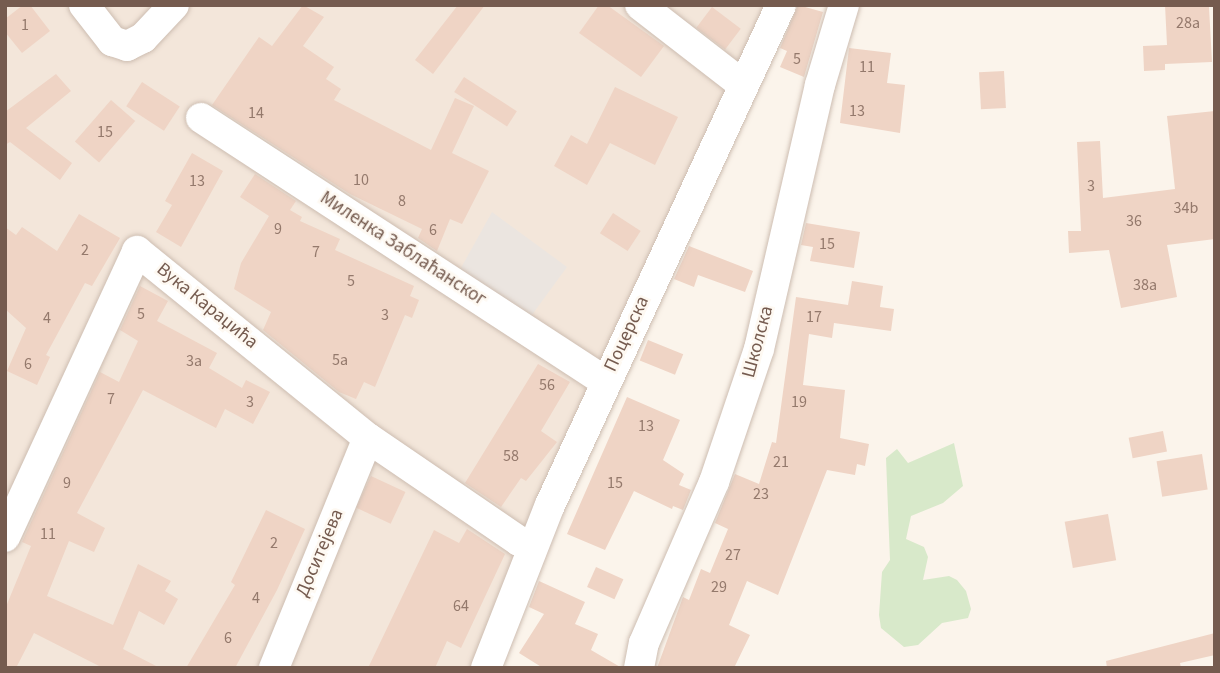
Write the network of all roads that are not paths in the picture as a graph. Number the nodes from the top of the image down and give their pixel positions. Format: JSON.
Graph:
{"nodes":[{"id":1,"x":84,"y":5,"type":"edge"},
{"id":2,"x":174,"y":5,"type":"edge"},
{"id":3,"x":640,"y":5,"type":"edge"},
{"id":4,"x":780,"y":5,"type":"edge"},
{"id":5,"x":844,"y":5,"type":"edge"},
{"id":6,"x":743,"y":85,"type":"junction"},
{"id":7,"x":201,"y":118,"type":"dead end"},
{"id":8,"x":605,"y":381,"type":"junction"},
{"id":9,"x":368,"y":438,"type":"junction"},
{"id":10,"x":5,"y":537,"type":"edge"},
{"id":11,"x":532,"y":545,"type":"junction"},
{"id":12,"x":274,"y":668,"type":"edge"},
{"id":13,"x":486,"y":668,"type":"edge"},
{"id":14,"x":639,"y":668,"type":"edge"}],
"edges":[{"from":1,"to":2,"type":"street"},
{"from":3,"to":6,"type":"street"},
{"from":4,"to":6,"type":"street","name":"Поцерска"},
{"from":5,"to":14,"type":"street","name":"Школска"},
{"from":6,"to":8,"type":"street","name":"Поцерска"},
{"from":7,"to":8,"type":"street","name":"Миленка Заблаћанског"},
{"from":8,"to":11,"type":"street","name":"Поцерска"},
{"from":9,"to":10,"type":"street","name":"Вука Караџића"},
{"from":9,"to":11,"type":"street","name":"Вука Караџића"},
{"from":9,"to":12,"type":"street","name":"Доситејева"},
{"from":11,"to":13,"type":"street","name":"Поцерска"}]}
